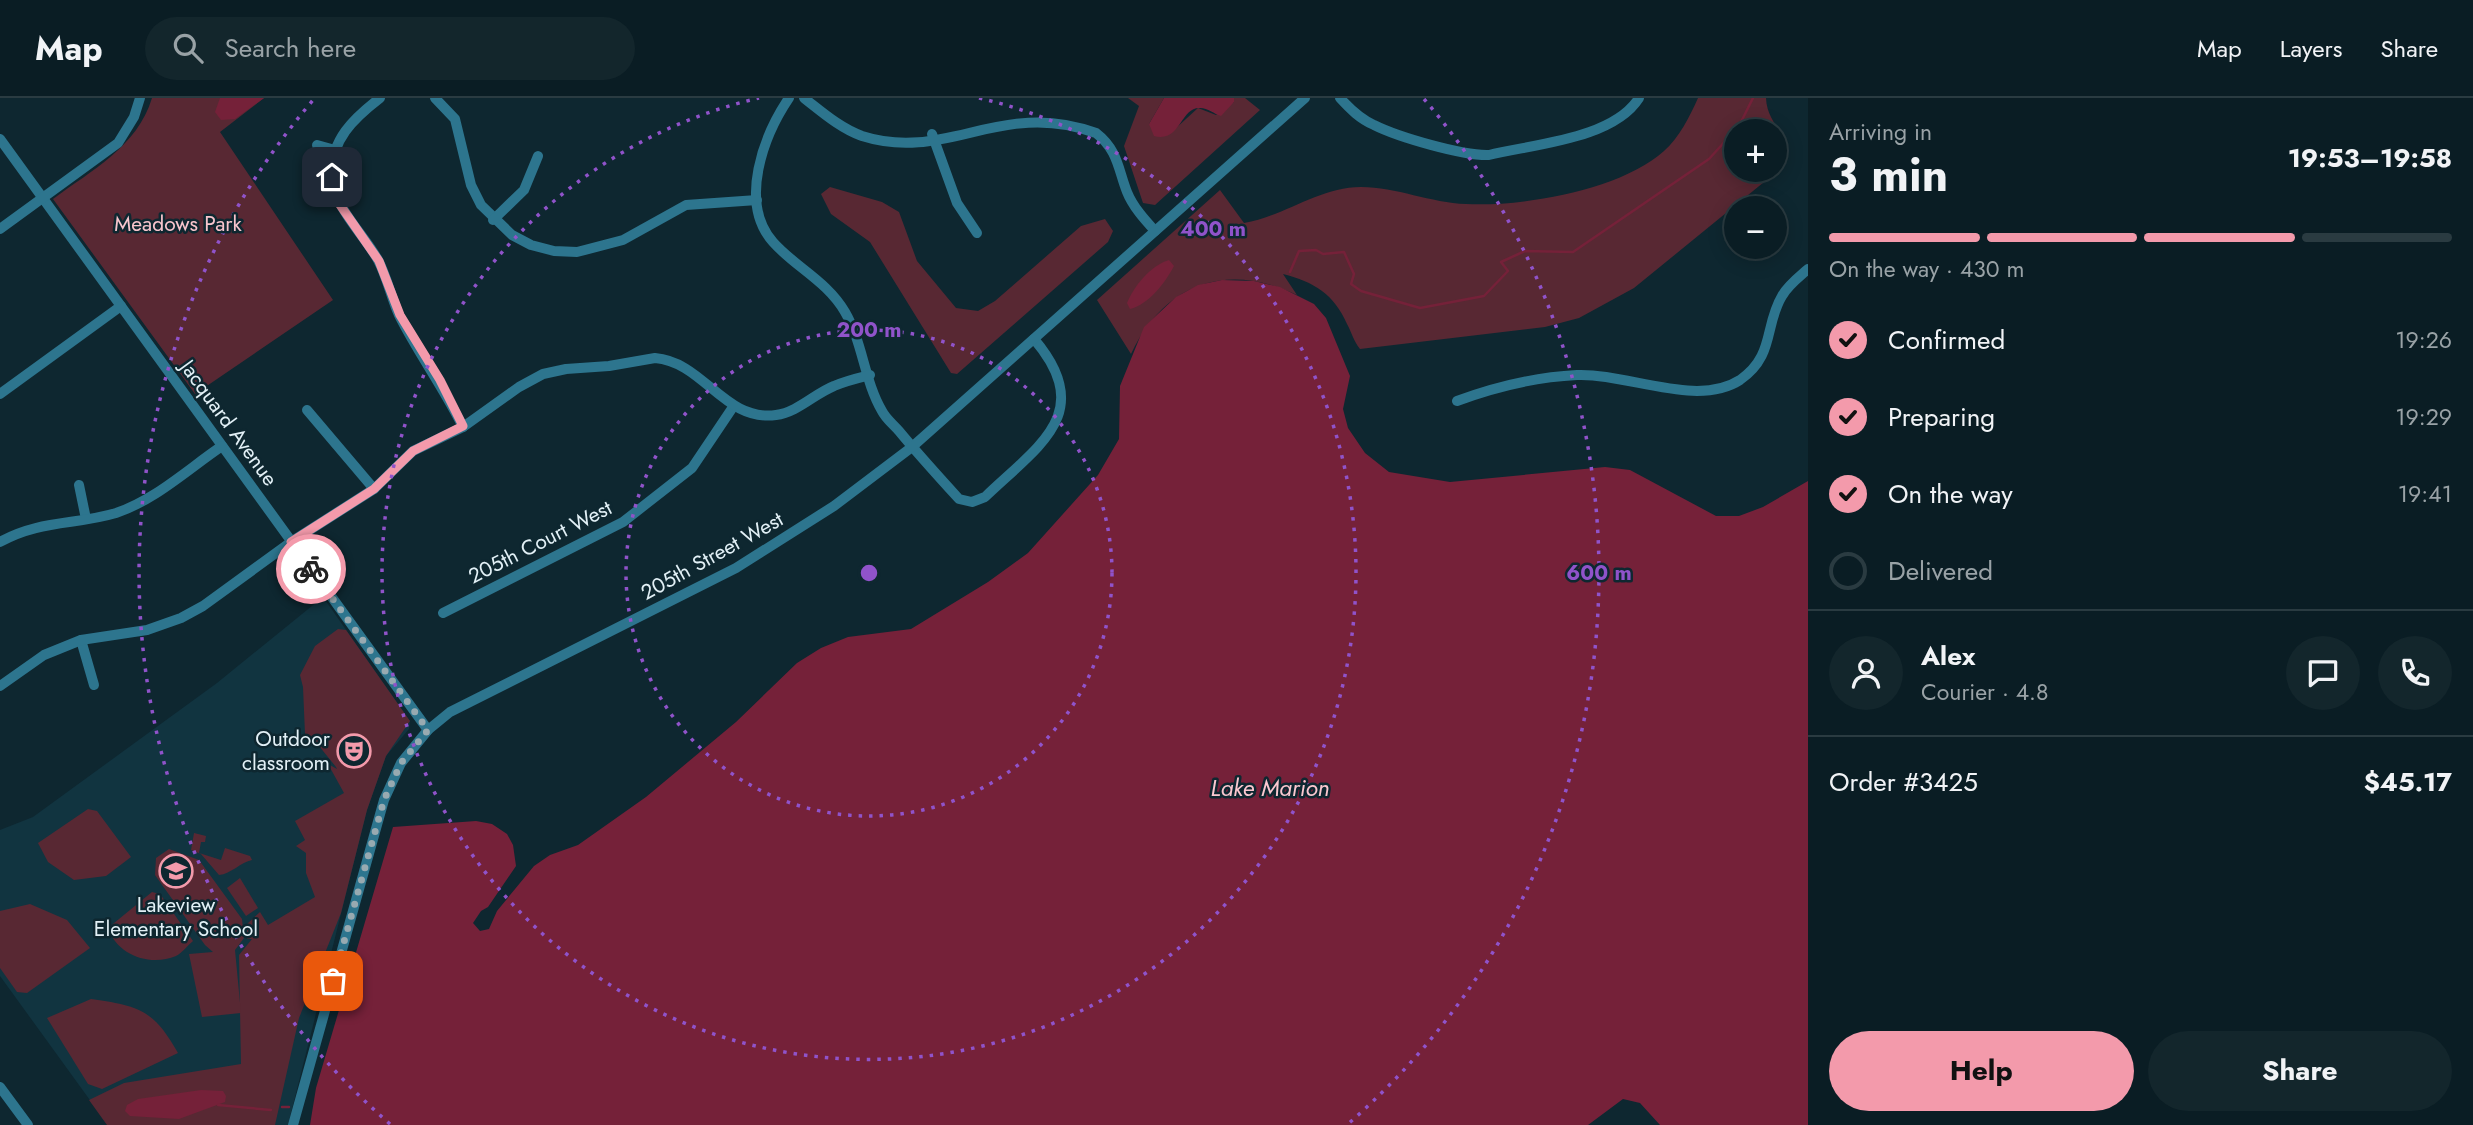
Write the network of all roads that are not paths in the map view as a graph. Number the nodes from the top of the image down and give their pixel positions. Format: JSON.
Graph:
{"nodes":[{"id":1,"x":140,"y":98,"type":"edge"},
{"id":2,"x":380,"y":98,"type":"edge"},
{"id":3,"x":435,"y":98,"type":"edge"},
{"id":4,"x":789,"y":98,"type":"edge"},
{"id":5,"x":804,"y":98,"type":"edge"},
{"id":6,"x":1305,"y":98,"type":"edge"},
{"id":7,"x":1340,"y":98,"type":"edge"},
{"id":8,"x":1639,"y":98,"type":"edge"},
{"id":9,"x":1060,"y":113,"type":"dead end"},
{"id":10,"x":955,"y":124,"type":"dead end"},
{"id":11,"x":932,"y":134,"type":"junction"},
{"id":12,"x":0,"y":139,"type":"edge"},
{"id":13,"x":317,"y":145,"type":"dead end"},
{"id":14,"x":335,"y":150,"type":"junction"},
{"id":15,"x":538,"y":156,"type":"dead end"},
{"id":16,"x":43,"y":198,"type":"junction"},
{"id":17,"x":757,"y":200,"type":"junction"},
{"id":18,"x":493,"y":220,"type":"junction"},
{"id":19,"x":0,"y":229,"type":"edge"},
{"id":20,"x":1155,"y":231,"type":"junction"},
{"id":21,"x":977,"y":233,"type":"dead end"},
{"id":22,"x":1808,"y":269,"type":"edge"},
{"id":23,"x":121,"y":306,"type":"junction"},
{"id":24,"x":1034,"y":339,"type":"junction"},
{"id":25,"x":870,"y":375,"type":"junction"},
{"id":26,"x":0,"y":394,"type":"edge"},
{"id":27,"x":1457,"y":401,"type":"dead end"},
{"id":28,"x":733,"y":407,"type":"junction"},
{"id":29,"x":307,"y":410,"type":"dead end"},
{"id":30,"x":463,"y":426,"type":"junction"},
{"id":31,"x":222,"y":446,"type":"junction"},
{"id":32,"x":912,"y":447,"type":"junction"},
{"id":33,"x":79,"y":485,"type":"dead end"},
{"id":34,"x":374,"y":489,"type":"junction"},
{"id":35,"x":86,"y":519,"type":"junction"},
{"id":36,"x":0,"y":542,"type":"edge"},
{"id":37,"x":291,"y":542,"type":"junction"},
{"id":38,"x":443,"y":613,"type":"dead end"},
{"id":39,"x":81,"y":640,"type":"junction"},
{"id":40,"x":94,"y":685,"type":"dead end"},
{"id":41,"x":0,"y":686,"type":"edge"},
{"id":42,"x":428,"y":730,"type":"junction"},
{"id":43,"x":0,"y":1087,"type":"edge"},
{"id":44,"x":28,"y":1125,"type":"edge"},
{"id":45,"x":293,"y":1125,"type":"edge"}],
"edges":[{"from":1,"to":16,"type":"street"},
{"from":2,"to":14,"type":"street"},
{"from":3,"to":18,"type":"street"},
{"from":4,"to":17,"type":"street"},
{"from":5,"to":11,"type":"street"},
{"from":6,"to":20,"type":"street","name":"205th Street West"},
{"from":7,"to":8,"type":"street"},
{"from":9,"to":20,"type":"street"},
{"from":10,"to":11,"type":"street"},
{"from":11,"to":21,"type":"street"},
{"from":12,"to":16,"type":"street","name":"Jacquard Avenue"},
{"from":13,"to":14,"type":"street"},
{"from":14,"to":30,"type":"street"},
{"from":15,"to":18,"type":"street"},
{"from":16,"to":19,"type":"street"},
{"from":16,"to":23,"type":"street","name":"Jacquard Avenue"},
{"from":17,"to":18,"type":"street"},
{"from":17,"to":25,"type":"street"},
{"from":20,"to":24,"type":"street","name":"205th Street West"},
{"from":22,"to":27,"type":"street"},
{"from":23,"to":26,"type":"street"},
{"from":23,"to":31,"type":"street","name":"Jacquard Avenue"},
{"from":24,"to":32,"type":"street","name":"205th Street West"},
{"from":24,"to":32,"type":"street"},
{"from":25,"to":28,"type":"street"},
{"from":25,"to":32,"type":"street"},
{"from":28,"to":30,"type":"street"},
{"from":28,"to":38,"type":"street","name":"205th Court West"},
{"from":29,"to":34,"type":"street"},
{"from":30,"to":34,"type":"street"},
{"from":31,"to":35,"type":"street"},
{"from":31,"to":37,"type":"street","name":"Jacquard Avenue"},
{"from":32,"to":42,"type":"street","name":"205th Street West"},
{"from":33,"to":35,"type":"street"},
{"from":34,"to":37,"type":"street"},
{"from":35,"to":36,"type":"street"},
{"from":37,"to":39,"type":"street"},
{"from":37,"to":42,"type":"street","name":"Jacquard Avenue"},
{"from":39,"to":40,"type":"street"},
{"from":39,"to":41,"type":"street"},
{"from":42,"to":45,"type":"street","name":"205th Street West"},
{"from":43,"to":44,"type":"street"}]}
